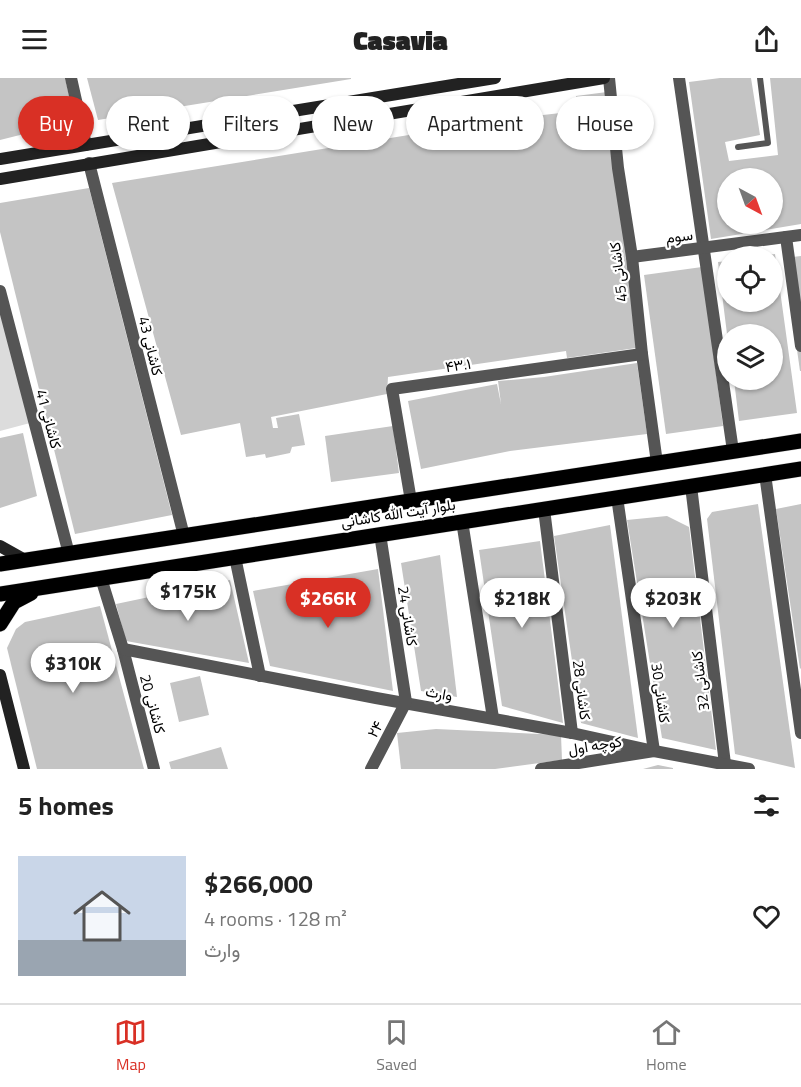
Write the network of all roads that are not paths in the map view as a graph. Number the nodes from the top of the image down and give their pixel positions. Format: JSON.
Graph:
{"nodes":[{"id":1,"x":71,"y":78,"type":"edge"},
{"id":2,"x":495,"y":78,"type":"edge"},
{"id":3,"x":603,"y":78,"type":"edge"},
{"id":4,"x":609,"y":78,"type":"edge"},
{"id":5,"x":679,"y":78,"type":"edge"},
{"id":6,"x":760,"y":78,"type":"edge"},
{"id":7,"x":75,"y":96,"type":"edge"},
{"id":8,"x":94,"y":144,"type":"edge"},
{"id":9,"x":738,"y":147,"type":"dead end"},
{"id":10,"x":55,"y":150,"type":"edge"},
{"id":11,"x":0,"y":159,"type":"edge"},
{"id":12,"x":89,"y":163,"type":"junction"},
{"id":13,"x":0,"y":179,"type":"edge"},
{"id":14,"x":801,"y":235,"type":"edge"},
{"id":15,"x":786,"y":237,"type":"junction"},
{"id":16,"x":702,"y":248,"type":"junction"},
{"id":17,"x":632,"y":257,"type":"junction"},
{"id":18,"x":0,"y":291,"type":"edge"},
{"id":19,"x":801,"y":346,"type":"edge"},
{"id":20,"x":642,"y":354,"type":"junction"},
{"id":21,"x":801,"y":441,"type":"edge"},
{"id":22,"x":733,"y":451,"type":"junction"},
{"id":23,"x":657,"y":463,"type":"junction"},
{"id":24,"x":801,"y":469,"type":"edge"},
{"id":25,"x":765,"y":474,"type":"junction"},
{"id":26,"x":691,"y":486,"type":"junction"},
{"id":27,"x":436,"y":497,"type":"junction"},
{"id":28,"x":617,"y":497,"type":"junction"},
{"id":29,"x":411,"y":501,"type":"junction"},
{"id":30,"x":544,"y":509,"type":"junction"},
{"id":31,"x":462,"y":521,"type":"junction"},
{"id":32,"x":440,"y":525,"type":"junction"},
{"id":33,"x":380,"y":534,"type":"junction"},
{"id":34,"x":184,"y":536,"type":"junction"},
{"id":35,"x":0,"y":546,"type":"edge"},
{"id":36,"x":69,"y":554,"type":"junction"},
{"id":37,"x":235,"y":557,"type":"junction"},
{"id":38,"x":25,"y":560,"type":"junction"},
{"id":39,"x":0,"y":564,"type":"edge"},
{"id":40,"x":101,"y":578,"type":"junction"},
{"id":41,"x":40,"y":587,"type":"junction"},
{"id":42,"x":0,"y":594,"type":"edge"},
{"id":43,"x":0,"y":624,"type":"edge"},
{"id":44,"x":123,"y":649,"type":"junction"},
{"id":45,"x":0,"y":675,"type":"edge"},
{"id":46,"x":260,"y":676,"type":"junction"},
{"id":47,"x":406,"y":702,"type":"junction"},
{"id":48,"x":493,"y":718,"type":"junction"},
{"id":49,"x":572,"y":733,"type":"junction"},
{"id":50,"x":801,"y":733,"type":"edge"},
{"id":51,"x":654,"y":751,"type":"junction"},
{"id":52,"x":725,"y":764,"type":"junction"},
{"id":53,"x":24,"y":769,"type":"edge"},
{"id":54,"x":154,"y":769,"type":"edge"},
{"id":55,"x":371,"y":769,"type":"edge"},
{"id":56,"x":541,"y":769,"type":"edge"},
{"id":57,"x":749,"y":769,"type":"edge"}],
"edges":[{"from":1,"to":7,"type":"street"},
{"from":2,"to":8,"type":"main road"},
{"from":3,"to":12,"type":"main road"},
{"from":4,"to":17,"type":"street","name":"کاشانی 45"},
{"from":5,"to":16,"type":"street"},
{"from":6,"to":9,"type":"lane"},
{"from":10,"to":11,"type":"main road"},
{"from":12,"to":13,"type":"main road"},
{"from":12,"to":34,"type":"street","name":"کاشانی 43"},
{"from":14,"to":15,"type":"street","name":"سوم"},
{"from":15,"to":16,"type":"street","name":"سوم"},
{"from":15,"to":19,"type":"street"},
{"from":16,"to":17,"type":"street","name":"سوم"},
{"from":16,"to":22,"type":"street"},
{"from":17,"to":20,"type":"street","name":"کاشانی 45"},
{"from":18,"to":36,"type":"street","name":"کاشانی 41"},
{"from":20,"to":23,"type":"street","name":"کاشانی 45"},
{"from":20,"to":29,"type":"street","name":"۴۳.۱"},
{"from":21,"to":22,"type":"main road","name":"بلوار آیت الله کاشانی"},
{"from":22,"to":23,"type":"main road","name":"بلوار آیت الله کاشانی"},
{"from":23,"to":27,"type":"main road","name":"بلوار آیت الله کاشانی"},
{"from":24,"to":25,"type":"main road","name":"بلوار آیت الله کاشانی"},
{"from":25,"to":26,"type":"main road","name":"بلوار آیت الله کاشانی"},
{"from":25,"to":50,"type":"street"},
{"from":26,"to":28,"type":"main road","name":"بلوار آیت الله کاشانی"},
{"from":26,"to":52,"type":"street","name":"کاشانی 32"},
{"from":27,"to":29,"type":"main road","name":"بلوار آیت الله کاشانی"},
{"from":27,"to":32,"type":"main road"},
{"from":28,"to":30,"type":"main road","name":"بلوار آیت الله کاشانی"},
{"from":28,"to":51,"type":"street","name":"کاشانی 30"},
{"from":29,"to":34,"type":"main road","name":"بلوار آیت الله کاشانی"},
{"from":30,"to":31,"type":"main road","name":"بلوار آیت الله کاشانی"},
{"from":30,"to":49,"type":"street","name":"کاشانی 28"},
{"from":31,"to":32,"type":"main road","name":"بلوار آیت الله کاشانی"},
{"from":31,"to":48,"type":"street"},
{"from":32,"to":33,"type":"main road","name":"بلوار آیت الله کاشانی"},
{"from":33,"to":37,"type":"main road","name":"بلوار آیت الله کاشانی"},
{"from":33,"to":47,"type":"street","name":"کاشانی 24"},
{"from":34,"to":36,"type":"main road","name":"بلوار آیت الله کاشانی"},
{"from":35,"to":38,"type":"main road"},
{"from":36,"to":38,"type":"main road","name":"بلوار آیت الله کاشانی"},
{"from":37,"to":40,"type":"main road","name":"بلوار آیت الله کاشانی"},
{"from":37,"to":46,"type":"street"},
{"from":38,"to":39,"type":"main road","name":"بلوار آیت الله کاشانی"},
{"from":40,"to":41,"type":"main road","name":"بلوار آیت الله کاشانی"},
{"from":40,"to":44,"type":"street","name":"کاشانی 20"},
{"from":41,"to":42,"type":"main road","name":"بلوار آیت الله کاشانی"},
{"from":41,"to":43,"type":"main road"},
{"from":44,"to":46,"type":"street","name":"وارث"},
{"from":44,"to":54,"type":"street","name":"کاشانی 20"},
{"from":45,"to":53,"type":"main road"},
{"from":46,"to":47,"type":"street","name":"وارث"},
{"from":47,"to":48,"type":"street","name":"وارث"},
{"from":47,"to":55,"type":"street","name":"۲۴"},
{"from":48,"to":49,"type":"street","name":"وارث"},
{"from":49,"to":51,"type":"street","name":"وارث"},
{"from":51,"to":52,"type":"street","name":"وارث"},
{"from":51,"to":56,"type":"street","name":"کوچه اول"},
{"from":52,"to":57,"type":"street","name":"وارث"}]}
